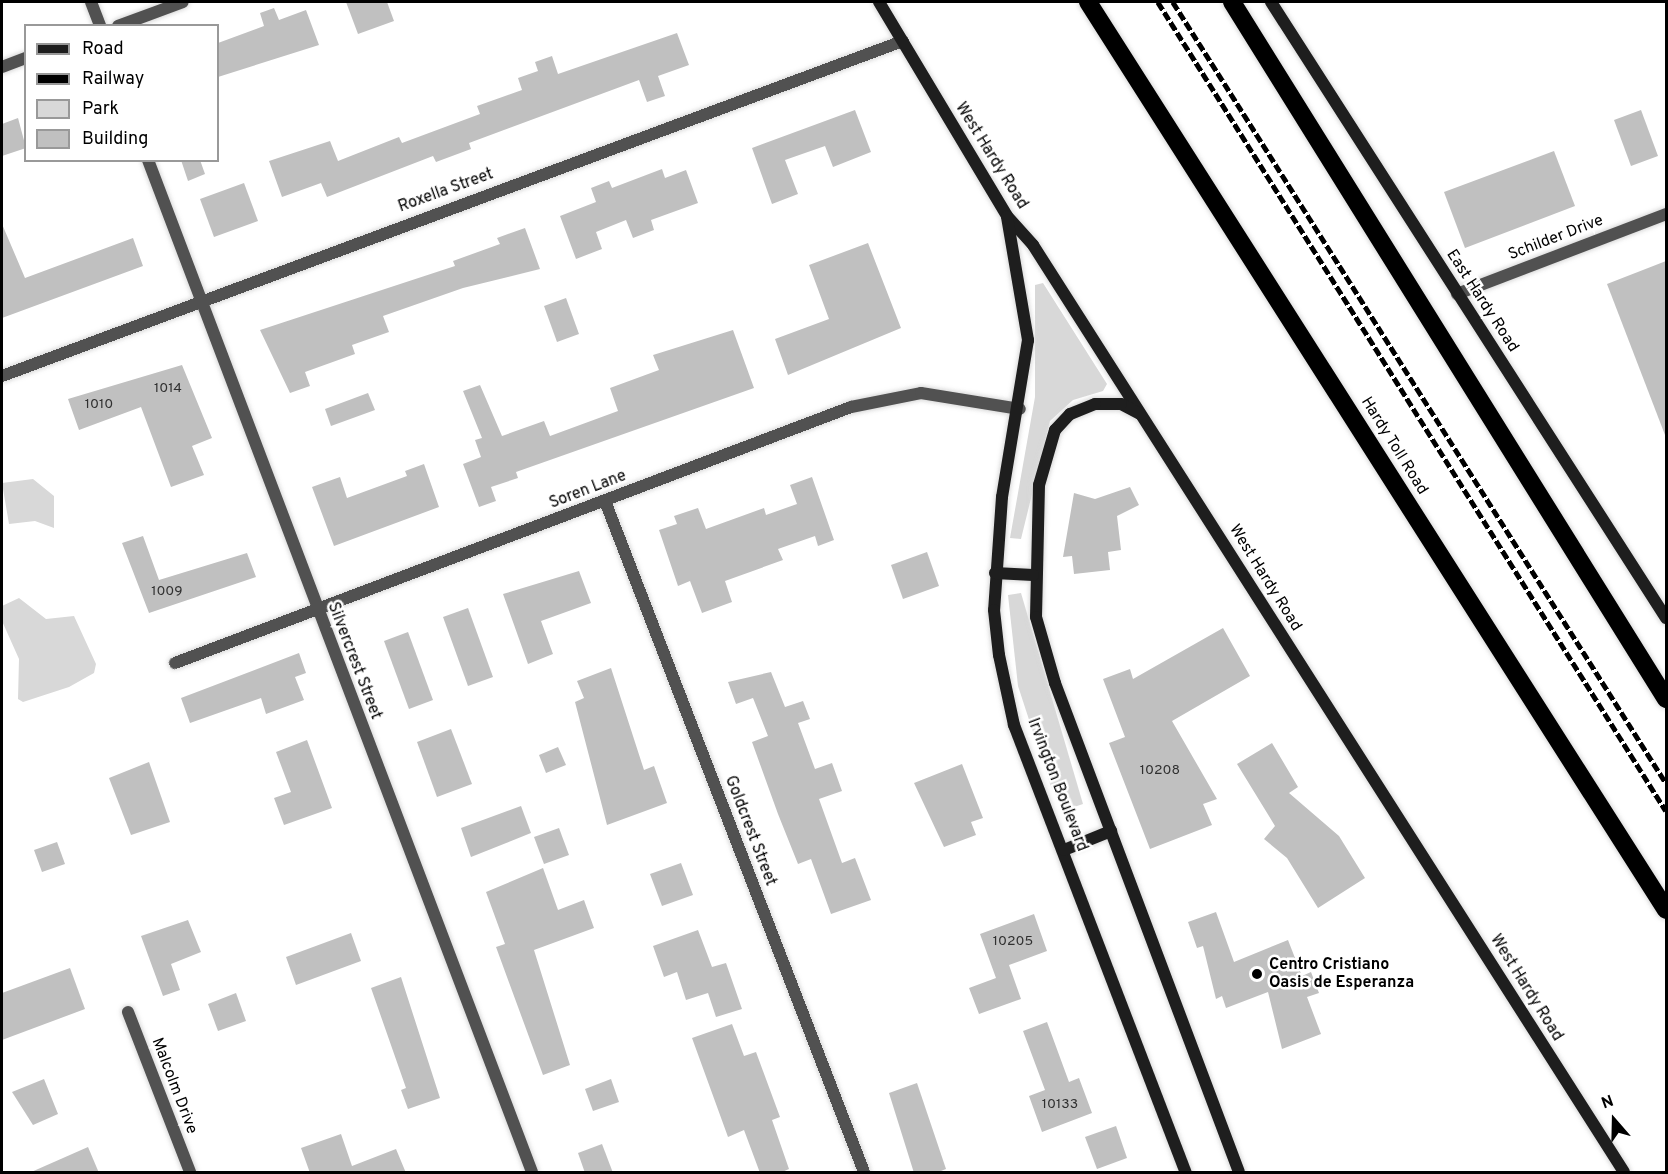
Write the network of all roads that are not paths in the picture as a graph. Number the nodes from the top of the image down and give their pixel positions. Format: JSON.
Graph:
{"nodes":[{"id":1,"x":91,"y":2,"type":"edge"},
{"id":2,"x":183,"y":2,"type":"edge"},
{"id":3,"x":879,"y":2,"type":"edge"},
{"id":4,"x":1088,"y":2,"type":"edge"},
{"id":5,"x":1232,"y":2,"type":"edge"},
{"id":6,"x":1271,"y":2,"type":"edge"},
{"id":7,"x":99,"y":24,"type":"edge"},
{"id":8,"x":123,"y":24,"type":"edge"},
{"id":9,"x":903,"y":41,"type":"junction"},
{"id":10,"x":24,"y":59,"type":"edge"},
{"id":11,"x":2,"y":67,"type":"edge"},
{"id":12,"x":149,"y":162,"type":"edge"},
{"id":13,"x":1666,"y":213,"type":"edge"},
{"id":14,"x":1007,"y":216,"type":"junction"},
{"id":15,"x":1457,"y":294,"type":"junction"},
{"id":16,"x":201,"y":299,"type":"junction"},
{"id":17,"x":2,"y":376,"type":"edge"},
{"id":18,"x":1020,"y":409,"type":"junction"},
{"id":19,"x":1141,"y":415,"type":"junction"},
{"id":20,"x":605,"y":501,"type":"junction"},
{"id":21,"x":995,"y":573,"type":"junction"},
{"id":22,"x":1033,"y":575,"type":"junction"},
{"id":23,"x":316,"y":609,"type":"junction"},
{"id":24,"x":1666,"y":618,"type":"edge"},
{"id":25,"x":175,"y":663,"type":"dead end"},
{"id":26,"x":1666,"y":699,"type":"edge"},
{"id":27,"x":1111,"y":831,"type":"junction"},
{"id":28,"x":1064,"y":850,"type":"junction"},
{"id":29,"x":1666,"y":910,"type":"edge"},
{"id":30,"x":128,"y":1012,"type":"dead end"},
{"id":31,"x":190,"y":1173,"type":"edge"},
{"id":32,"x":532,"y":1173,"type":"edge"},
{"id":33,"x":864,"y":1173,"type":"edge"},
{"id":34,"x":1186,"y":1173,"type":"edge"},
{"id":35,"x":1239,"y":1173,"type":"edge"},
{"id":36,"x":1624,"y":1173,"type":"edge"}],
"edges":[{"from":1,"to":7,"type":"street"},
{"from":2,"to":8,"type":"street"},
{"from":3,"to":9,"type":"main road","name":"West Hardy Road"},
{"from":4,"to":29,"type":"highway","name":"Hardy Toll Road"},
{"from":5,"to":26,"type":"highway"},
{"from":6,"to":15,"type":"main road","name":"East Hardy Road"},
{"from":9,"to":14,"type":"main road","name":"West Hardy Road"},
{"from":9,"to":16,"type":"street","name":"Roxella Street"},
{"from":10,"to":11,"type":"street"},
{"from":12,"to":16,"type":"street","name":"Silvercrest Street"},
{"from":13,"to":15,"type":"street","name":"Schilder Drive"},
{"from":14,"to":18,"type":"main road","name":"Irvington Boulevard"},
{"from":14,"to":19,"type":"main road","name":"West Hardy Road"},
{"from":15,"to":24,"type":"main road","name":"East Hardy Road"},
{"from":16,"to":17,"type":"street","name":"Roxella Street"},
{"from":16,"to":23,"type":"street","name":"Silvercrest Street"},
{"from":18,"to":20,"type":"street","name":"Soren Lane"},
{"from":18,"to":21,"type":"main road","name":"Irvington Boulevard"},
{"from":19,"to":22,"type":"main road","name":"Irvington Boulevard"},
{"from":19,"to":36,"type":"main road","name":"West Hardy Road"},
{"from":20,"to":23,"type":"street","name":"Soren Lane"},
{"from":20,"to":33,"type":"street","name":"Goldcrest Street"},
{"from":21,"to":22,"type":"main road"},
{"from":21,"to":28,"type":"main road","name":"Irvington Boulevard"},
{"from":22,"to":27,"type":"main road","name":"Irvington Boulevard"},
{"from":23,"to":25,"type":"street","name":"Soren Lane"},
{"from":23,"to":32,"type":"street","name":"Silvercrest Street"},
{"from":27,"to":28,"type":"main road"},
{"from":27,"to":35,"type":"main road","name":"Irvington Boulevard"},
{"from":28,"to":34,"type":"main road","name":"Irvington Boulevard"},
{"from":30,"to":31,"type":"street","name":"Malcolm Drive"}]}
